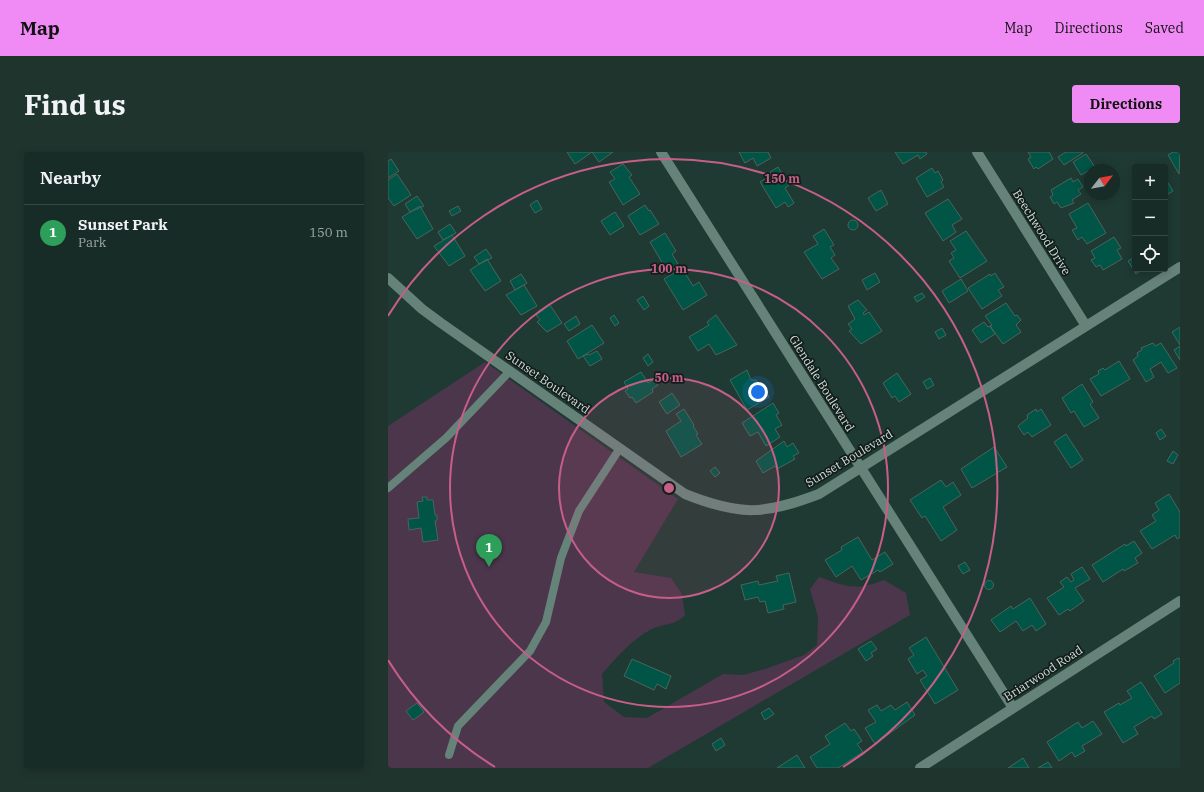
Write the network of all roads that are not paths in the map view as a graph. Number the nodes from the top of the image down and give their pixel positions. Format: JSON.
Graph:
{"nodes":[{"id":1,"x":661,"y":152,"type":"edge"},
{"id":2,"x":977,"y":152,"type":"edge"},
{"id":3,"x":1180,"y":266,"type":"edge"},
{"id":4,"x":388,"y":278,"type":"edge"},
{"id":5,"x":1086,"y":326,"type":"junction"},
{"id":6,"x":510,"y":371,"type":"junction"},
{"id":7,"x":620,"y":448,"type":"junction"},
{"id":8,"x":860,"y":468,"type":"junction"},
{"id":9,"x":388,"y":488,"type":"edge"},
{"id":10,"x":1180,"y":601,"type":"edge"},
{"id":11,"x":1013,"y":708,"type":"junction"},
{"id":12,"x":449,"y":755,"type":"dead end"},
{"id":13,"x":920,"y":768,"type":"edge"}],
"edges":[{"from":1,"to":8,"type":"street","name":"Glendale Boulevard"},
{"from":2,"to":5,"type":"street","name":"Beechwood Drive"},
{"from":3,"to":5,"type":"street","name":"Sunset Boulevard"},
{"from":4,"to":6,"type":"street","name":"Sunset Boulevard"},
{"from":5,"to":8,"type":"street","name":"Sunset Boulevard"},
{"from":6,"to":7,"type":"street","name":"Sunset Boulevard"},
{"from":6,"to":9,"type":"lane"},
{"from":7,"to":8,"type":"street","name":"Sunset Boulevard"},
{"from":7,"to":12,"type":"lane"},
{"from":8,"to":11,"type":"street","name":"Glendale Boulevard"},
{"from":10,"to":11,"type":"street","name":"Briarwood Road"},
{"from":11,"to":13,"type":"street","name":"Briarwood Road"}]}
